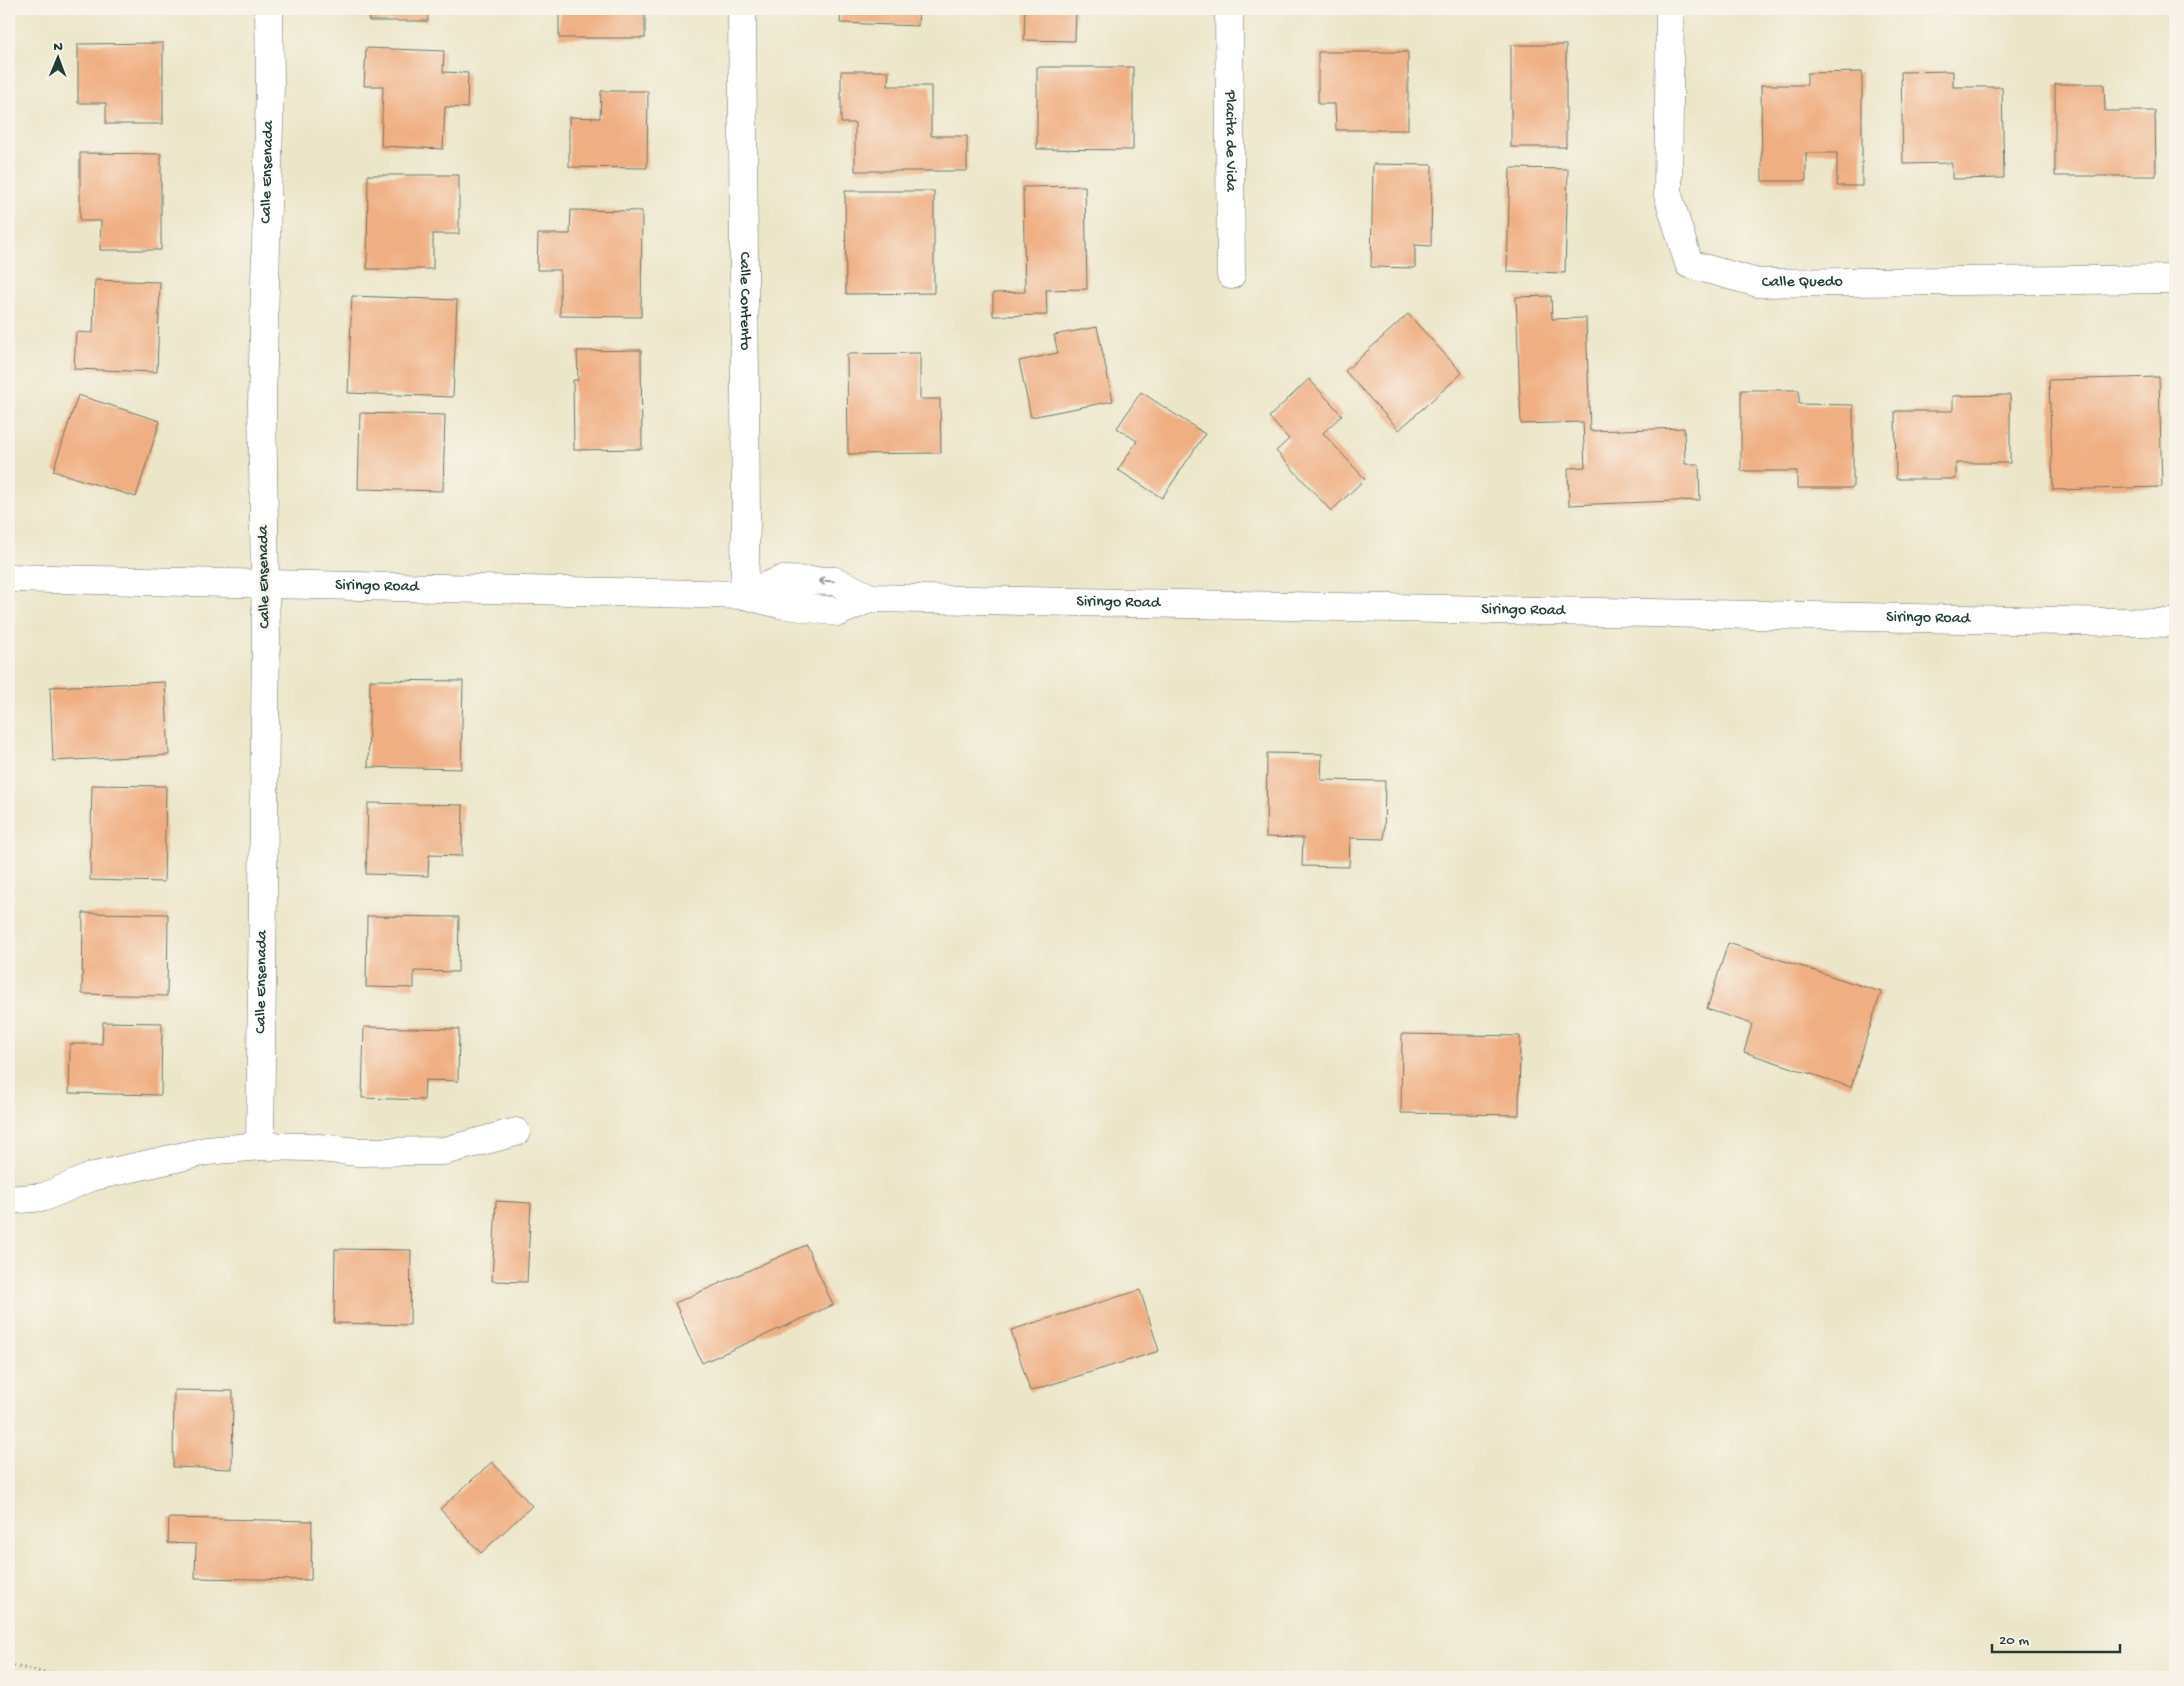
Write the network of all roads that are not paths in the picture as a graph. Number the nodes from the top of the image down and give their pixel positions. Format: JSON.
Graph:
{"nodes":[{"id":1,"x":269,"y":9,"type":"edge"},
{"id":2,"x":742,"y":9,"type":"edge"},
{"id":3,"x":1229,"y":9,"type":"edge"},
{"id":4,"x":1670,"y":9,"type":"edge"},
{"id":5,"x":1230,"y":275,"type":"dead end"},
{"id":6,"x":2175,"y":279,"type":"edge"},
{"id":7,"x":9,"y":578,"type":"edge"},
{"id":8,"x":266,"y":583,"type":"junction"},
{"id":9,"x":744,"y":595,"type":"junction"},
{"id":10,"x":2175,"y":623,"type":"edge"},
{"id":11,"x":516,"y":1132,"type":"dead end"},
{"id":12,"x":260,"y":1146,"type":"junction"},
{"id":13,"x":9,"y":1200,"type":"edge"}],
"edges":[{"from":1,"to":8,"type":"street","name":"Calle Ensenada"},
{"from":2,"to":9,"type":"street","name":"Calle Contento"},
{"from":3,"to":5,"type":"street","name":"Placita de Vida"},
{"from":4,"to":6,"type":"street","name":"Calle Quedo"},
{"from":7,"to":8,"type":"street","name":"Siringo Road"},
{"from":8,"to":9,"type":"street","name":"Siringo Road"},
{"from":8,"to":12,"type":"street","name":"Calle Ensenada"},
{"from":9,"to":10,"type":"street","name":"Siringo Road"},
{"from":11,"to":12,"type":"street"},
{"from":12,"to":13,"type":"street"}]}
